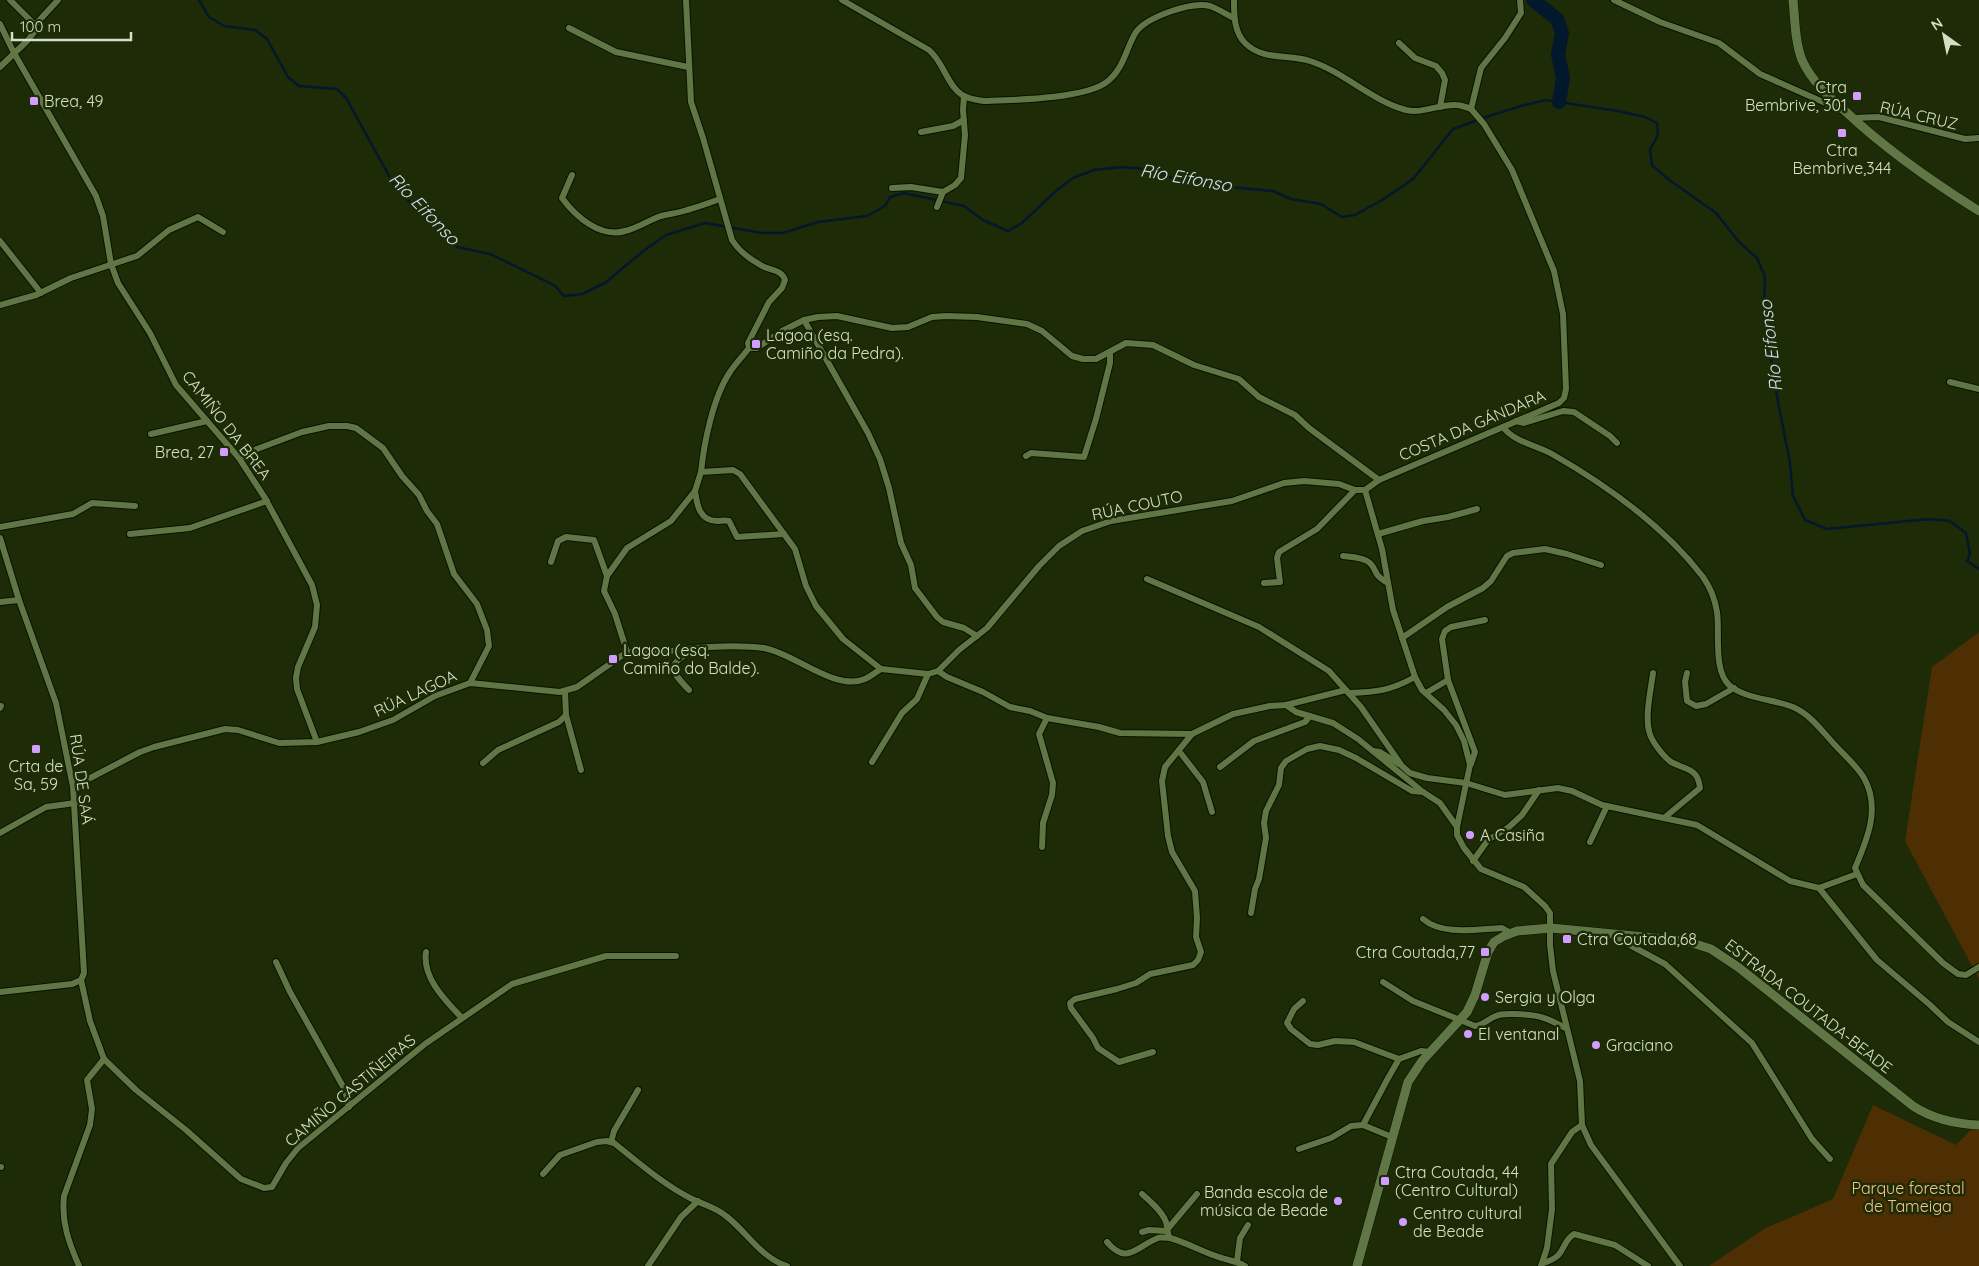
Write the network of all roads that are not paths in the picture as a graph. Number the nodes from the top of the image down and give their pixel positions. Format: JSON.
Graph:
{"nodes":[{"id":1,"x":10,"y":0,"type":"edge"},
{"id":2,"x":58,"y":0,"type":"edge"},
{"id":3,"x":686,"y":0,"type":"edge"},
{"id":4,"x":842,"y":0,"type":"edge"},
{"id":5,"x":1234,"y":0,"type":"edge"},
{"id":6,"x":1520,"y":0,"type":"edge"},
{"id":7,"x":1614,"y":0,"type":"edge"},
{"id":8,"x":1793,"y":0,"type":"edge"},
{"id":9,"x":1234,"y":18,"type":"junction"},
{"id":10,"x":0,"y":24,"type":"edge"},
{"id":11,"x":35,"y":25,"type":"junction"},
{"id":12,"x":569,"y":28,"type":"dead end"},
{"id":13,"x":1399,"y":44,"type":"dead end"},
{"id":14,"x":14,"y":53,"type":"junction"},
{"id":15,"x":0,"y":67,"type":"edge"},
{"id":16,"x":688,"y":68,"type":"junction"},
{"id":17,"x":964,"y":96,"type":"junction"},
{"id":18,"x":1440,"y":108,"type":"junction"},
{"id":19,"x":1471,"y":108,"type":"junction"},
{"id":20,"x":1850,"y":115,"type":"junction"},
{"id":21,"x":964,"y":120,"type":"junction"},
{"id":22,"x":921,"y":132,"type":"dead end"},
{"id":23,"x":1979,"y":138,"type":"edge"},
{"id":24,"x":572,"y":175,"type":"dead end"},
{"id":25,"x":892,"y":188,"type":"dead end"},
{"id":26,"x":720,"y":199,"type":"junction"},
{"id":27,"x":1979,"y":212,"type":"edge"},
{"id":28,"x":222,"y":232,"type":"dead end"},
{"id":29,"x":0,"y":242,"type":"edge"},
{"id":30,"x":111,"y":264,"type":"junction"},
{"id":31,"x":41,"y":293,"type":"junction"},
{"id":32,"x":0,"y":305,"type":"edge"},
{"id":33,"x":804,"y":320,"type":"junction"},
{"id":34,"x":749,"y":348,"type":"junction"},
{"id":35,"x":1110,"y":352,"type":"junction"},
{"id":36,"x":1950,"y":382,"type":"dead end"},
{"id":37,"x":1979,"y":389,"type":"edge"},
{"id":38,"x":207,"y":421,"type":"junction"},
{"id":39,"x":1516,"y":421,"type":"junction"},
{"id":40,"x":1502,"y":427,"type":"junction"},
{"id":41,"x":151,"y":434,"type":"dead end"},
{"id":42,"x":1617,"y":443,"type":"dead end"},
{"id":43,"x":1026,"y":456,"type":"dead end"},
{"id":44,"x":239,"y":458,"type":"junction"},
{"id":45,"x":701,"y":472,"type":"junction"},
{"id":46,"x":1380,"y":480,"type":"junction"},
{"id":47,"x":1355,"y":490,"type":"junction"},
{"id":48,"x":1365,"y":490,"type":"junction"},
{"id":49,"x":695,"y":491,"type":"junction"},
{"id":50,"x":267,"y":501,"type":"junction"},
{"id":51,"x":135,"y":506,"type":"dead end"},
{"id":52,"x":1477,"y":509,"type":"dead end"},
{"id":53,"x":0,"y":527,"type":"edge"},
{"id":54,"x":130,"y":534,"type":"dead end"},
{"id":55,"x":784,"y":534,"type":"junction"},
{"id":56,"x":1378,"y":534,"type":"junction"},
{"id":57,"x":0,"y":538,"type":"edge"},
{"id":58,"x":1343,"y":556,"type":"dead end"},
{"id":59,"x":551,"y":562,"type":"dead end"},
{"id":60,"x":1601,"y":565,"type":"dead end"},
{"id":61,"x":607,"y":576,"type":"junction"},
{"id":62,"x":1147,"y":579,"type":"dead end"},
{"id":63,"x":1264,"y":583,"type":"dead end"},
{"id":64,"x":1388,"y":583,"type":"junction"},
{"id":65,"x":18,"y":600,"type":"junction"},
{"id":66,"x":0,"y":602,"type":"edge"},
{"id":67,"x":1485,"y":620,"type":"dead end"},
{"id":68,"x":977,"y":636,"type":"junction"},
{"id":69,"x":1402,"y":638,"type":"junction"},
{"id":70,"x":696,"y":648,"type":"junction"},
{"id":71,"x":627,"y":652,"type":"junction"},
{"id":72,"x":881,"y":668,"type":"junction"},
{"id":73,"x":938,"y":671,"type":"junction"},
{"id":74,"x":1653,"y":672,"type":"dead end"},
{"id":75,"x":1687,"y":673,"type":"dead end"},
{"id":76,"x":928,"y":674,"type":"junction"},
{"id":77,"x":1414,"y":677,"type":"junction"},
{"id":78,"x":1448,"y":680,"type":"junction"},
{"id":79,"x":470,"y":682,"type":"junction"},
{"id":80,"x":1734,"y":688,"type":"junction"},
{"id":81,"x":689,"y":690,"type":"dead end"},
{"id":82,"x":564,"y":691,"type":"junction"},
{"id":83,"x":1345,"y":692,"type":"junction"},
{"id":84,"x":1426,"y":693,"type":"junction"},
{"id":85,"x":1286,"y":705,"type":"junction"},
{"id":86,"x":566,"y":715,"type":"junction"},
{"id":87,"x":1310,"y":716,"type":"junction"},
{"id":88,"x":1047,"y":718,"type":"junction"},
{"id":89,"x":1192,"y":734,"type":"junction"},
{"id":90,"x":317,"y":742,"type":"junction"},
{"id":91,"x":1179,"y":752,"type":"junction"},
{"id":92,"x":1373,"y":752,"type":"junction"},
{"id":93,"x":482,"y":762,"type":"dead end"},
{"id":94,"x":872,"y":762,"type":"dead end"},
{"id":95,"x":1470,"y":765,"type":"junction"},
{"id":96,"x":1402,"y":766,"type":"junction"},
{"id":97,"x":1220,"y":767,"type":"dead end"},
{"id":98,"x":581,"y":770,"type":"dead end"},
{"id":99,"x":1466,"y":783,"type":"junction"},
{"id":100,"x":73,"y":787,"type":"junction"},
{"id":101,"x":1539,"y":790,"type":"junction"},
{"id":102,"x":1422,"y":792,"type":"junction"},
{"id":103,"x":75,"y":803,"type":"junction"},
{"id":104,"x":1607,"y":806,"type":"junction"},
{"id":105,"x":1212,"y":812,"type":"dead end"},
{"id":106,"x":1664,"y":818,"type":"junction"},
{"id":107,"x":1457,"y":827,"type":"junction"},
{"id":108,"x":0,"y":833,"type":"edge"},
{"id":109,"x":1590,"y":842,"type":"dead end"},
{"id":110,"x":1042,"y":847,"type":"dead end"},
{"id":111,"x":1473,"y":860,"type":"junction"},
{"id":112,"x":1857,"y":874,"type":"junction"},
{"id":113,"x":1819,"y":888,"type":"junction"},
{"id":114,"x":1251,"y":913,"type":"dead end"},
{"id":115,"x":1423,"y":919,"type":"dead end"},
{"id":116,"x":1551,"y":928,"type":"junction"},
{"id":117,"x":1511,"y":933,"type":"junction"},
{"id":118,"x":1607,"y":934,"type":"junction"},
{"id":119,"x":426,"y":952,"type":"dead end"},
{"id":120,"x":676,"y":956,"type":"dead end"},
{"id":121,"x":276,"y":962,"type":"dead end"},
{"id":122,"x":1979,"y":967,"type":"edge"},
{"id":123,"x":81,"y":980,"type":"junction"},
{"id":124,"x":1383,"y":982,"type":"dead end"},
{"id":125,"x":0,"y":992,"type":"edge"},
{"id":126,"x":1303,"y":1001,"type":"dead end"},
{"id":127,"x":462,"y":1018,"type":"junction"},
{"id":128,"x":1460,"y":1020,"type":"junction"},
{"id":129,"x":1567,"y":1029,"type":"junction"},
{"id":130,"x":1979,"y":1042,"type":"edge"},
{"id":131,"x":1153,"y":1052,"type":"dead end"},
{"id":132,"x":1430,"y":1052,"type":"junction"},
{"id":133,"x":104,"y":1059,"type":"junction"},
{"id":134,"x":1400,"y":1060,"type":"junction"},
{"id":135,"x":638,"y":1090,"type":"dead end"},
{"id":136,"x":349,"y":1106,"type":"junction"},
{"id":137,"x":1364,"y":1125,"type":"junction"},
{"id":138,"x":1582,"y":1125,"type":"junction"},
{"id":139,"x":1979,"y":1125,"type":"edge"},
{"id":140,"x":1392,"y":1137,"type":"junction"},
{"id":141,"x":611,"y":1142,"type":"junction"},
{"id":142,"x":1299,"y":1149,"type":"dead end"},
{"id":143,"x":1830,"y":1159,"type":"dead end"},
{"id":144,"x":543,"y":1174,"type":"dead end"},
{"id":145,"x":1142,"y":1194,"type":"dead end"},
{"id":146,"x":1197,"y":1194,"type":"dead end"},
{"id":147,"x":698,"y":1201,"type":"junction"},
{"id":148,"x":1248,"y":1225,"type":"dead end"},
{"id":149,"x":1166,"y":1231,"type":"junction"},
{"id":150,"x":1142,"y":1232,"type":"dead end"},
{"id":151,"x":1170,"y":1238,"type":"junction"},
{"id":152,"x":1107,"y":1242,"type":"dead end"},
{"id":153,"x":1237,"y":1261,"type":"junction"},
{"id":154,"x":1542,"y":1264,"type":"edge"},
{"id":155,"x":79,"y":1266,"type":"edge"},
{"id":156,"x":648,"y":1266,"type":"edge"},
{"id":157,"x":787,"y":1266,"type":"edge"},
{"id":158,"x":1245,"y":1266,"type":"edge"},
{"id":159,"x":1357,"y":1266,"type":"edge"},
{"id":160,"x":1648,"y":1266,"type":"edge"},
{"id":161,"x":1680,"y":1266,"type":"edge"}],
"edges":[{"from":1,"to":11,"type":"street"},
{"from":2,"to":11,"type":"street"},
{"from":3,"to":16,"type":"street"},
{"from":4,"to":17,"type":"street"},
{"from":5,"to":9,"type":"street"},
{"from":6,"to":19,"type":"street"},
{"from":7,"to":20,"type":"street"},
{"from":8,"to":20,"type":"street"},
{"from":9,"to":17,"type":"street"},
{"from":9,"to":18,"type":"street"},
{"from":10,"to":14,"type":"street","name":"CAMIÑO DA BREA"},
{"from":11,"to":14,"type":"street"},
{"from":12,"to":16,"type":"street"},
{"from":13,"to":18,"type":"street"},
{"from":14,"to":15,"type":"street"},
{"from":14,"to":30,"type":"street","name":"CAMIÑO DA BREA"},
{"from":16,"to":26,"type":"street"},
{"from":17,"to":21,"type":"street"},
{"from":18,"to":19,"type":"street"},
{"from":19,"to":39,"type":"street","name":"COSTA DA GÁNDARA"},
{"from":20,"to":23,"type":"street","name":"RÚA CRUZ"},
{"from":20,"to":27,"type":"street"},
{"from":21,"to":22,"type":"street"},
{"from":21,"to":25,"type":"street"},
{"from":24,"to":26,"type":"street"},
{"from":26,"to":34,"type":"street"},
{"from":28,"to":30,"type":"street"},
{"from":29,"to":31,"type":"street"},
{"from":30,"to":31,"type":"street"},
{"from":30,"to":38,"type":"street","name":"CAMIÑO DA BREA"},
{"from":31,"to":32,"type":"street"},
{"from":33,"to":34,"type":"street"},
{"from":33,"to":35,"type":"street"},
{"from":33,"to":68,"type":"street"},
{"from":34,"to":45,"type":"street"},
{"from":35,"to":43,"type":"street"},
{"from":35,"to":46,"type":"street"},
{"from":36,"to":37,"type":"street"},
{"from":38,"to":41,"type":"street"},
{"from":38,"to":44,"type":"street","name":"CAMIÑO DA BREA"},
{"from":39,"to":40,"type":"street","name":"COSTA DA GÁNDARA"},
{"from":39,"to":42,"type":"street"},
{"from":40,"to":46,"type":"street","name":"COSTA DA GÁNDARA"},
{"from":40,"to":80,"type":"street"},
{"from":44,"to":50,"type":"street","name":"CAMIÑO DA BREA"},
{"from":44,"to":79,"type":"street"},
{"from":45,"to":49,"type":"street"},
{"from":45,"to":55,"type":"street"},
{"from":46,"to":48,"type":"street","name":"COSTA DA GÁNDARA"},
{"from":47,"to":48,"type":"street","name":"RÚA COUTO"},
{"from":47,"to":63,"type":"street"},
{"from":47,"to":68,"type":"street","name":"RÚA COUTO"},
{"from":48,"to":56,"type":"street"},
{"from":49,"to":55,"type":"street"},
{"from":49,"to":61,"type":"street"},
{"from":50,"to":54,"type":"street"},
{"from":50,"to":90,"type":"street","name":"CAMIÑO DA BREA"},
{"from":51,"to":53,"type":"street"},
{"from":52,"to":56,"type":"street"},
{"from":55,"to":72,"type":"street"},
{"from":56,"to":64,"type":"street"},
{"from":57,"to":65,"type":"street","name":"RÚA DE SAÁ"},
{"from":58,"to":64,"type":"street"},
{"from":59,"to":61,"type":"street"},
{"from":60,"to":69,"type":"street"},
{"from":61,"to":71,"type":"street"},
{"from":62,"to":83,"type":"street"},
{"from":64,"to":69,"type":"street"},
{"from":65,"to":66,"type":"street"},
{"from":65,"to":100,"type":"street","name":"RÚA DE SAÁ"},
{"from":67,"to":78,"type":"street"},
{"from":68,"to":73,"type":"street","name":"RÚA COUTO"},
{"from":69,"to":77,"type":"street"},
{"from":70,"to":71,"type":"street"},
{"from":70,"to":72,"type":"street"},
{"from":70,"to":81,"type":"street"},
{"from":71,"to":82,"type":"street"},
{"from":72,"to":76,"type":"street"},
{"from":73,"to":76,"type":"street"},
{"from":73,"to":88,"type":"street"},
{"from":74,"to":106,"type":"street"},
{"from":75,"to":80,"type":"street"},
{"from":76,"to":94,"type":"street"},
{"from":77,"to":83,"type":"street"},
{"from":77,"to":84,"type":"street"},
{"from":78,"to":84,"type":"street"},
{"from":78,"to":95,"type":"street"},
{"from":79,"to":82,"type":"street","name":"RÚA LAGOA"},
{"from":79,"to":90,"type":"street","name":"RÚA LAGOA"},
{"from":80,"to":112,"type":"street"},
{"from":82,"to":86,"type":"street"},
{"from":83,"to":85,"type":"street"},
{"from":83,"to":96,"type":"street"},
{"from":84,"to":95,"type":"street"},
{"from":85,"to":87,"type":"street"},
{"from":85,"to":89,"type":"street"},
{"from":86,"to":93,"type":"street"},
{"from":86,"to":98,"type":"street"},
{"from":87,"to":92,"type":"street"},
{"from":87,"to":97,"type":"street"},
{"from":88,"to":89,"type":"street"},
{"from":88,"to":110,"type":"street"},
{"from":89,"to":91,"type":"street"},
{"from":90,"to":100,"type":"street","name":"RÚA LAGOA"},
{"from":91,"to":105,"type":"street"},
{"from":91,"to":131,"type":"street"},
{"from":92,"to":96,"type":"street"},
{"from":92,"to":102,"type":"street"},
{"from":95,"to":99,"type":"street"},
{"from":96,"to":99,"type":"street"},
{"from":99,"to":101,"type":"street"},
{"from":99,"to":107,"type":"street"},
{"from":100,"to":103,"type":"street","name":"RÚA DE SAÁ"},
{"from":101,"to":104,"type":"street"},
{"from":101,"to":111,"type":"street"},
{"from":102,"to":107,"type":"street"},
{"from":102,"to":114,"type":"street"},
{"from":103,"to":108,"type":"street"},
{"from":103,"to":123,"type":"street","name":"RÚA DE SAÁ"},
{"from":104,"to":106,"type":"street"},
{"from":104,"to":109,"type":"street"},
{"from":106,"to":113,"type":"street"},
{"from":107,"to":111,"type":"street"},
{"from":111,"to":116,"type":"street"},
{"from":112,"to":113,"type":"street"},
{"from":112,"to":122,"type":"street"},
{"from":113,"to":130,"type":"street"},
{"from":115,"to":117,"type":"street"},
{"from":116,"to":117,"type":"street","name":"ESTRADA COUTADA-BEADE"},
{"from":116,"to":118,"type":"street","name":"ESTRADA COUTADA-BEADE"},
{"from":116,"to":129,"type":"street"},
{"from":117,"to":128,"type":"street","name":"ESTRADA COUTADA-BEADE"},
{"from":118,"to":139,"type":"street","name":"ESTRADA COUTADA-BEADE"},
{"from":118,"to":143,"type":"street"},
{"from":119,"to":127,"type":"street"},
{"from":120,"to":127,"type":"street","name":"CAMIÑO CASTIÑEIRAS"},
{"from":121,"to":136,"type":"street"},
{"from":123,"to":125,"type":"street"},
{"from":123,"to":133,"type":"street","name":"CAMIÑO CASTIÑEIRAS"},
{"from":124,"to":128,"type":"street"},
{"from":126,"to":134,"type":"street"},
{"from":127,"to":136,"type":"street","name":"CAMIÑO CASTIÑEIRAS"},
{"from":128,"to":129,"type":"street"},
{"from":128,"to":132,"type":"street","name":"ESTRADA COUTADA-BEADE"},
{"from":129,"to":138,"type":"street"},
{"from":132,"to":134,"type":"street"},
{"from":132,"to":140,"type":"street","name":"ESTRADA COUTADA-BEADE"},
{"from":133,"to":136,"type":"street","name":"CAMIÑO CASTIÑEIRAS"},
{"from":133,"to":155,"type":"street"},
{"from":134,"to":137,"type":"street"},
{"from":135,"to":141,"type":"street"},
{"from":137,"to":140,"type":"street"},
{"from":137,"to":142,"type":"street"},
{"from":138,"to":154,"type":"street"},
{"from":138,"to":161,"type":"street"},
{"from":140,"to":159,"type":"street","name":"ESTRADA COUTADA-BEADE"},
{"from":141,"to":144,"type":"street"},
{"from":141,"to":147,"type":"street"},
{"from":145,"to":149,"type":"street"},
{"from":146,"to":149,"type":"street"},
{"from":147,"to":156,"type":"street"},
{"from":147,"to":157,"type":"street"},
{"from":148,"to":153,"type":"street"},
{"from":149,"to":150,"type":"street"},
{"from":149,"to":151,"type":"street"},
{"from":151,"to":152,"type":"street"},
{"from":151,"to":153,"type":"street"},
{"from":153,"to":158,"type":"street"},
{"from":154,"to":160,"type":"street"}]}
